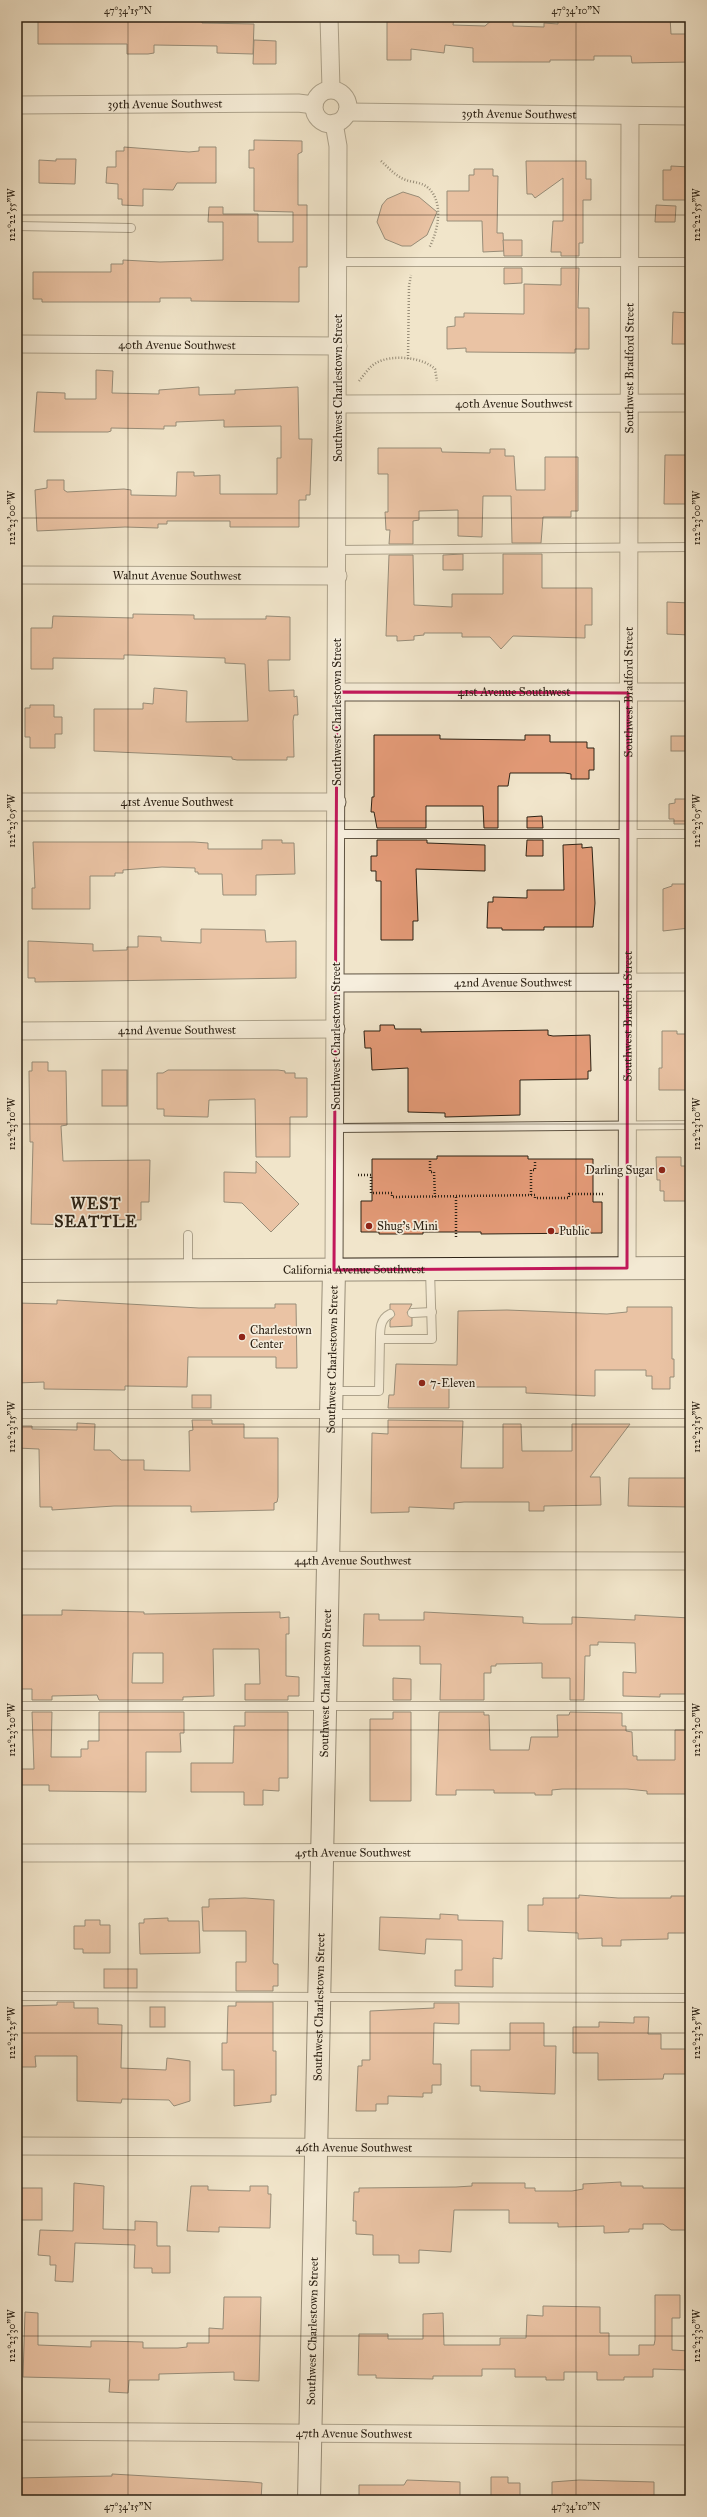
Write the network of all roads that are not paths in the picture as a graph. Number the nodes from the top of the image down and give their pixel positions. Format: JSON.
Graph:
{"nodes":[{"id":1,"x":329,"y":17,"type":"edge"},
{"id":2,"x":331,"y":90,"type":"junction"},
{"id":3,"x":17,"y":104,"type":"edge"},
{"id":4,"x":314,"y":104,"type":"junction"},
{"id":5,"x":347,"y":112,"type":"junction"},
{"id":6,"x":630,"y":116,"type":"junction"},
{"id":7,"x":690,"y":116,"type":"edge"},
{"id":8,"x":334,"y":123,"type":"junction"},
{"id":9,"x":17,"y":226,"type":"edge"},
{"id":10,"x":131,"y":228,"type":"dead end"},
{"id":11,"x":338,"y":262,"type":"junction"},
{"id":12,"x":690,"y":262,"type":"edge"},
{"id":13,"x":630,"y":263,"type":"junction"},
{"id":14,"x":17,"y":344,"type":"edge"},
{"id":15,"x":338,"y":346,"type":"junction"},
{"id":16,"x":629,"y":403,"type":"junction"},
{"id":17,"x":690,"y":403,"type":"edge"},
{"id":18,"x":338,"y":404,"type":"junction"},
{"id":19,"x":629,"y":547,"type":"junction"},
{"id":20,"x":690,"y":547,"type":"edge"},
{"id":21,"x":338,"y":550,"type":"junction"},
{"id":22,"x":17,"y":575,"type":"edge"},
{"id":23,"x":338,"y":576,"type":"junction"},
{"id":24,"x":337,"y":692,"type":"junction"},
{"id":25,"x":690,"y":692,"type":"edge"},
{"id":26,"x":628,"y":693,"type":"junction"},
{"id":27,"x":17,"y":802,"type":"edge"},
{"id":28,"x":337,"y":802,"type":"junction"},
{"id":29,"x":337,"y":834,"type":"junction"},
{"id":30,"x":628,"y":834,"type":"junction"},
{"id":31,"x":690,"y":834,"type":"edge"},
{"id":32,"x":628,"y":982,"type":"junction"},
{"id":33,"x":690,"y":982,"type":"edge"},
{"id":34,"x":336,"y":983,"type":"junction"},
{"id":35,"x":336,"y":1029,"type":"junction"},
{"id":36,"x":17,"y":1031,"type":"edge"},
{"id":37,"x":690,"y":1125,"type":"edge"},
{"id":38,"x":627,"y":1126,"type":"junction"},
{"id":39,"x":336,"y":1128,"type":"junction"},
{"id":40,"x":188,"y":1235,"type":"dead end"},
{"id":41,"x":627,"y":1268,"type":"junction"},
{"id":42,"x":690,"y":1268,"type":"edge"},
{"id":43,"x":334,"y":1270,"type":"junction"},
{"id":44,"x":430,"y":1270,"type":"junction"},
{"id":45,"x":17,"y":1271,"type":"edge"},
{"id":46,"x":188,"y":1271,"type":"junction"},
{"id":47,"x":432,"y":1312,"type":"junction"},
{"id":48,"x":412,"y":1313,"type":"dead end"},
{"id":49,"x":390,"y":1314,"type":"dead end"},
{"id":50,"x":380,"y":1339,"type":"junction"},
{"id":51,"x":331,"y":1391,"type":"junction"},
{"id":52,"x":17,"y":1414,"type":"edge"},
{"id":53,"x":690,"y":1414,"type":"edge"},
{"id":54,"x":331,"y":1415,"type":"junction"},
{"id":55,"x":17,"y":1560,"type":"edge"},
{"id":56,"x":327,"y":1560,"type":"junction"},
{"id":57,"x":690,"y":1561,"type":"edge"},
{"id":58,"x":17,"y":1706,"type":"edge"},
{"id":59,"x":690,"y":1706,"type":"edge"},
{"id":60,"x":324,"y":1707,"type":"junction"},
{"id":61,"x":690,"y":1852,"type":"edge"},
{"id":62,"x":17,"y":1853,"type":"edge"},
{"id":63,"x":322,"y":1854,"type":"junction"},
{"id":64,"x":17,"y":1996,"type":"edge"},
{"id":65,"x":319,"y":1997,"type":"junction"},
{"id":66,"x":690,"y":1998,"type":"edge"},
{"id":67,"x":17,"y":2146,"type":"edge"},
{"id":68,"x":315,"y":2148,"type":"junction"},
{"id":69,"x":690,"y":2149,"type":"edge"},
{"id":70,"x":17,"y":2431,"type":"edge"},
{"id":71,"x":310,"y":2434,"type":"junction"},
{"id":72,"x":690,"y":2436,"type":"edge"},
{"id":73,"x":308,"y":2500,"type":"edge"}],
"edges":[{"from":1,"to":2,"type":"street"},
{"from":2,"to":4,"type":"street"},
{"from":2,"to":5,"type":"street"},
{"from":3,"to":4,"type":"street","name":"39th Avenue Southwest"},
{"from":4,"to":8,"type":"street"},
{"from":5,"to":6,"type":"street","name":"39th Avenue Southwest"},
{"from":5,"to":8,"type":"street"},
{"from":6,"to":7,"type":"street","name":"39th Avenue Southwest"},
{"from":6,"to":13,"type":"street","name":"Southwest Bradford Street"},
{"from":8,"to":11,"type":"street","name":"Southwest Charlestown Street"},
{"from":9,"to":10,"type":"lane"},
{"from":11,"to":13,"type":"lane"},
{"from":11,"to":15,"type":"street","name":"Southwest Charlestown Street"},
{"from":12,"to":13,"type":"lane"},
{"from":13,"to":16,"type":"street","name":"Southwest Bradford Street"},
{"from":14,"to":15,"type":"street","name":"40th Avenue Southwest"},
{"from":15,"to":18,"type":"street","name":"Southwest Charlestown Street"},
{"from":16,"to":17,"type":"street","name":"40th Avenue Southwest"},
{"from":16,"to":18,"type":"street","name":"40th Avenue Southwest"},
{"from":16,"to":19,"type":"street","name":"Southwest Bradford Street"},
{"from":18,"to":21,"type":"street","name":"Southwest Charlestown Street"},
{"from":19,"to":20,"type":"lane"},
{"from":19,"to":21,"type":"lane"},
{"from":19,"to":26,"type":"street","name":"Southwest Bradford Street"},
{"from":21,"to":23,"type":"street","name":"Southwest Charlestown Street"},
{"from":22,"to":23,"type":"street","name":"Walnut Avenue Southwest"},
{"from":23,"to":24,"type":"street","name":"Southwest Charlestown Street"},
{"from":24,"to":26,"type":"street","name":"41st Avenue Southwest"},
{"from":24,"to":28,"type":"street","name":"Southwest Charlestown Street"},
{"from":25,"to":26,"type":"street","name":"41st Avenue Southwest"},
{"from":26,"to":30,"type":"street","name":"Southwest Bradford Street"},
{"from":27,"to":28,"type":"street","name":"41st Avenue Southwest"},
{"from":28,"to":29,"type":"street","name":"Southwest Charlestown Street"},
{"from":29,"to":30,"type":"lane"},
{"from":29,"to":34,"type":"street","name":"Southwest Charlestown Street"},
{"from":30,"to":31,"type":"lane"},
{"from":30,"to":32,"type":"street","name":"Southwest Bradford Street"},
{"from":32,"to":33,"type":"street","name":"42nd Avenue Southwest"},
{"from":32,"to":34,"type":"street","name":"42nd Avenue Southwest"},
{"from":32,"to":38,"type":"street","name":"Southwest Bradford Street"},
{"from":34,"to":35,"type":"street","name":"Southwest Charlestown Street"},
{"from":35,"to":36,"type":"street","name":"42nd Avenue Southwest"},
{"from":35,"to":39,"type":"street","name":"Southwest Charlestown Street"},
{"from":37,"to":38,"type":"lane"},
{"from":38,"to":39,"type":"lane"},
{"from":38,"to":41,"type":"street","name":"Southwest Bradford Street"},
{"from":39,"to":43,"type":"street","name":"Southwest Charlestown Street"},
{"from":40,"to":46,"type":"lane"},
{"from":41,"to":42,"type":"street","name":"California Avenue Southwest"},
{"from":41,"to":44,"type":"street","name":"California Avenue Southwest"},
{"from":43,"to":44,"type":"street","name":"California Avenue Southwest"},
{"from":43,"to":46,"type":"street","name":"California Avenue Southwest"},
{"from":43,"to":51,"type":"street","name":"Southwest Charlestown Street"},
{"from":44,"to":47,"type":"lane"},
{"from":45,"to":46,"type":"street","name":"California Avenue Southwest"},
{"from":47,"to":48,"type":"lane"},
{"from":47,"to":50,"type":"lane"},
{"from":49,"to":50,"type":"lane"},
{"from":50,"to":51,"type":"lane"},
{"from":51,"to":54,"type":"street","name":"Southwest Charlestown Street"},
{"from":52,"to":54,"type":"lane"},
{"from":53,"to":54,"type":"lane"},
{"from":54,"to":56,"type":"street","name":"Southwest Charlestown Street"},
{"from":55,"to":56,"type":"street","name":"44th Avenue Southwest"},
{"from":56,"to":57,"type":"street","name":"44th Avenue Southwest"},
{"from":56,"to":60,"type":"street","name":"Southwest Charlestown Street"},
{"from":58,"to":60,"type":"lane"},
{"from":59,"to":60,"type":"lane"},
{"from":60,"to":63,"type":"street","name":"Southwest Charlestown Street"},
{"from":61,"to":63,"type":"street","name":"45th Avenue Southwest"},
{"from":62,"to":63,"type":"street","name":"45th Avenue Southwest"},
{"from":63,"to":65,"type":"street","name":"Southwest Charlestown Street"},
{"from":64,"to":65,"type":"lane"},
{"from":65,"to":66,"type":"lane"},
{"from":65,"to":68,"type":"street","name":"Southwest Charlestown Street"},
{"from":67,"to":68,"type":"street","name":"46th Avenue Southwest"},
{"from":68,"to":69,"type":"street","name":"46th Avenue Southwest"},
{"from":68,"to":71,"type":"street","name":"Southwest Charlestown Street"},
{"from":70,"to":71,"type":"street","name":"47th Avenue Southwest"},
{"from":71,"to":72,"type":"street","name":"47th Avenue Southwest"},
{"from":71,"to":73,"type":"street","name":"Southwest Charlestown Street"}]}
